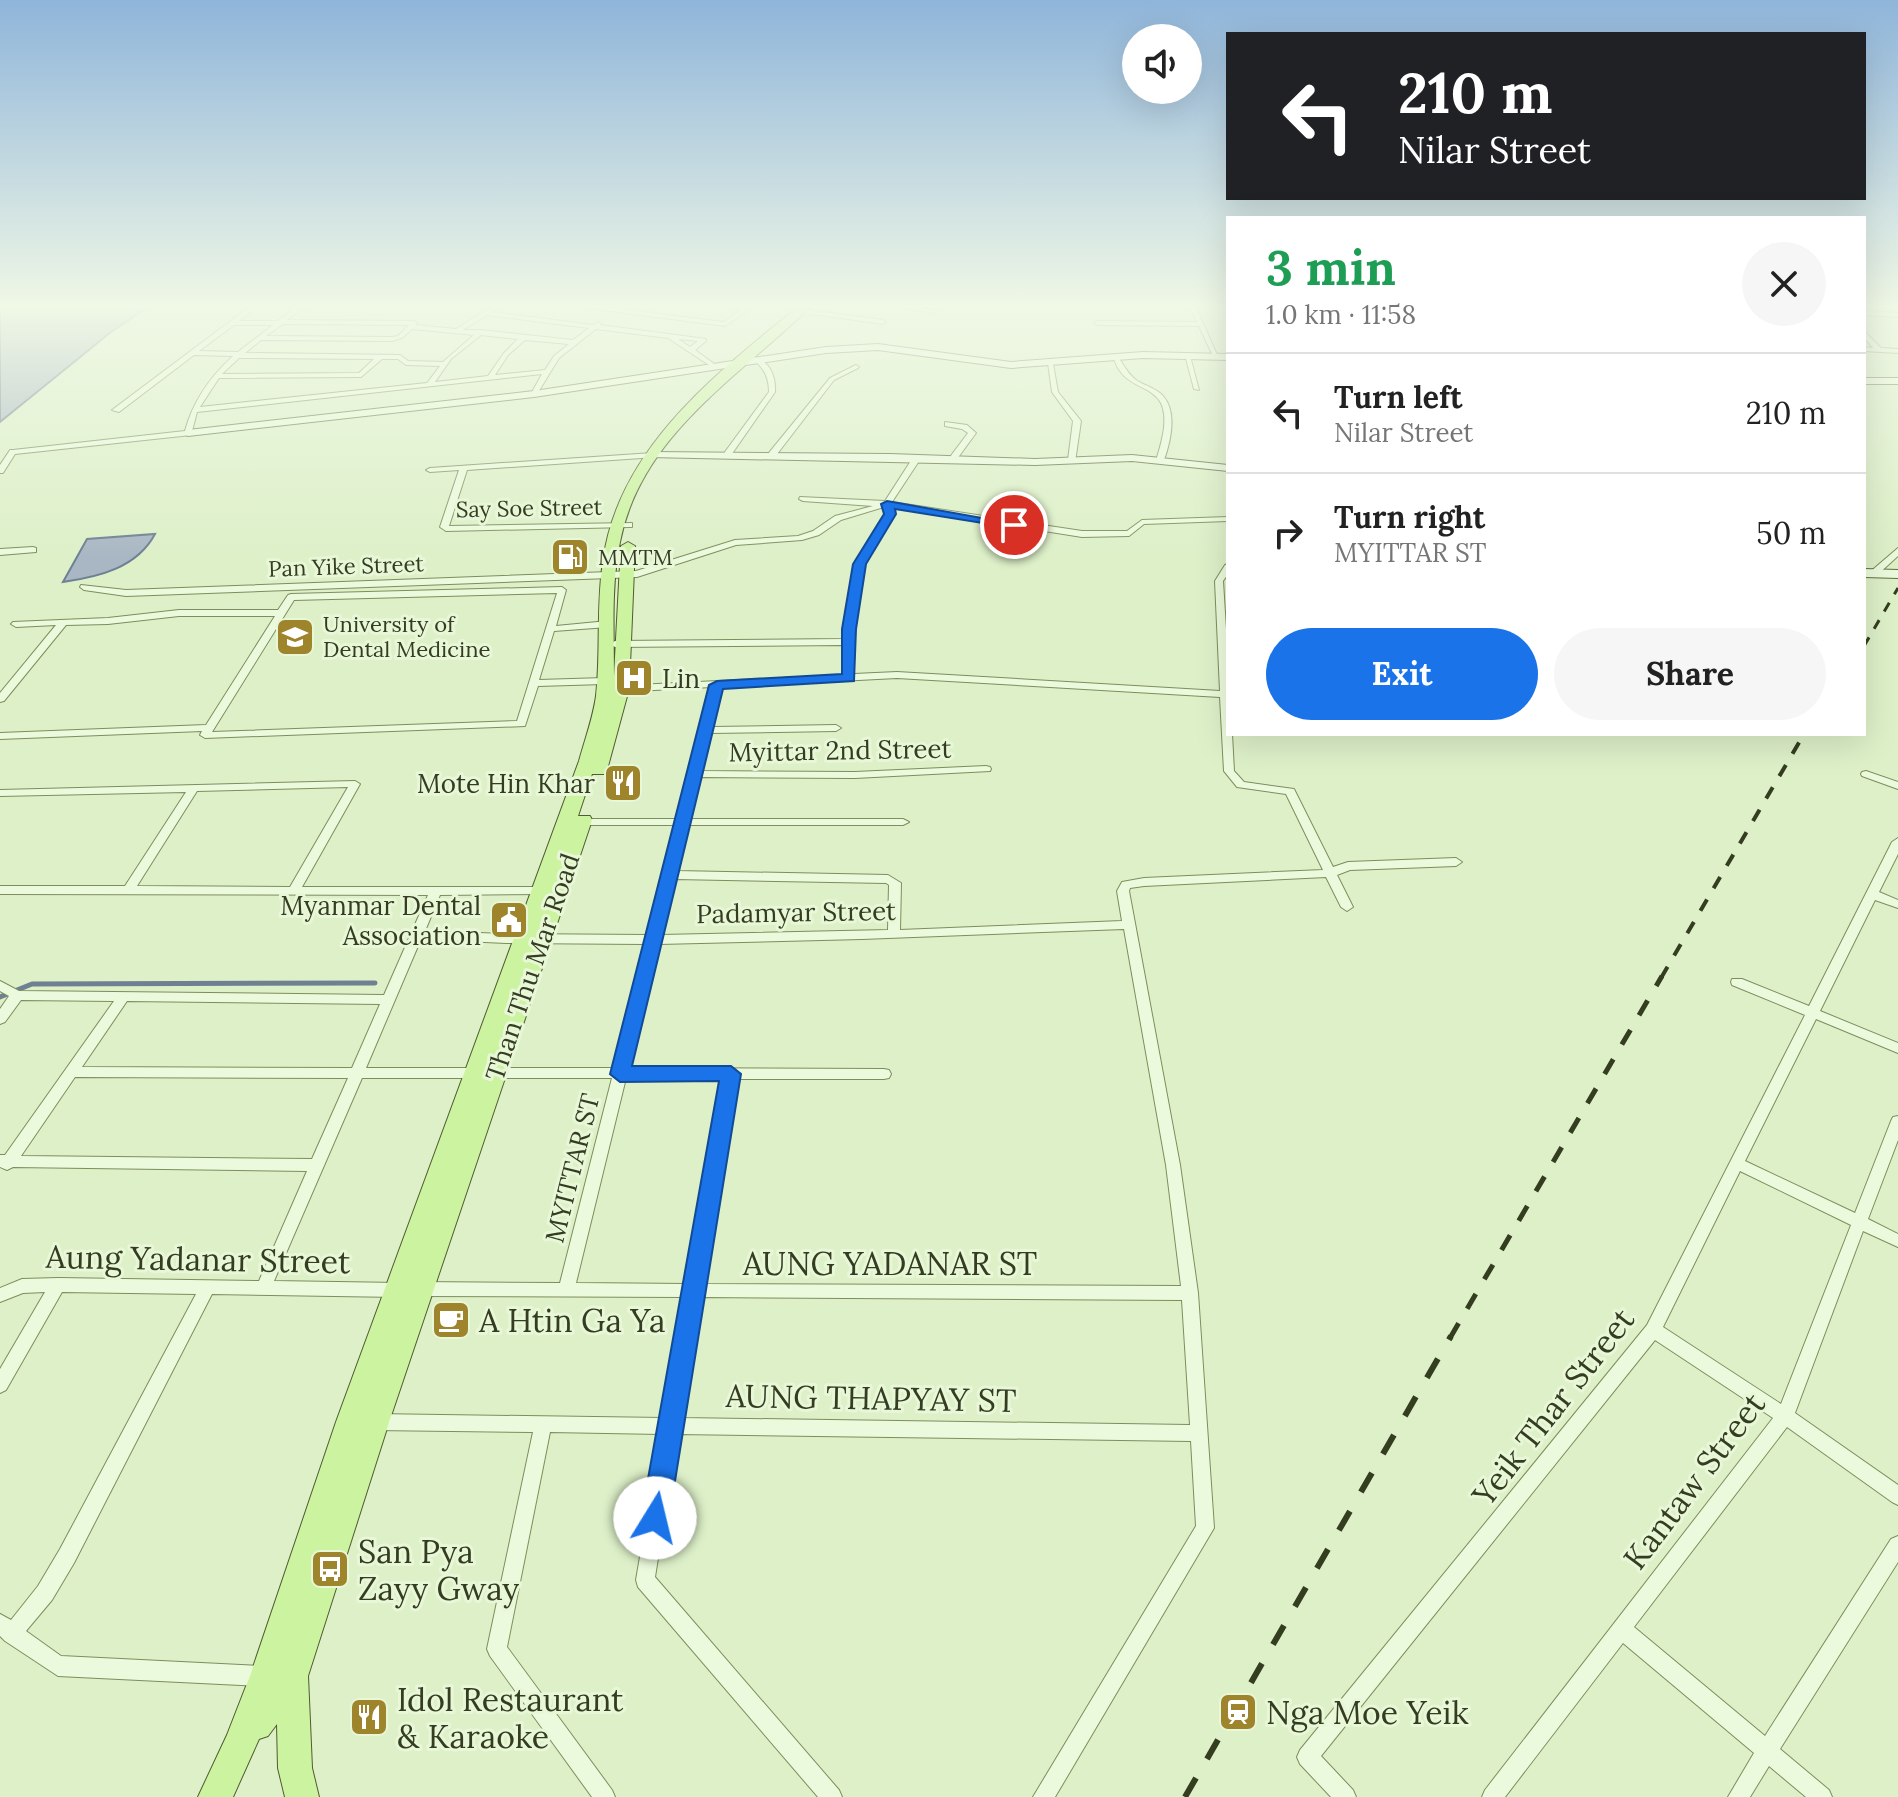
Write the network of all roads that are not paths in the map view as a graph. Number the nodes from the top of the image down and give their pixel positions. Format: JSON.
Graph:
{"nodes":[{"id":1,"x":145,"y":389,"type":"edge"},
{"id":2,"x":205,"y":389,"type":"edge"},
{"id":3,"x":264,"y":389,"type":"edge"},
{"id":4,"x":386,"y":389,"type":"edge"},
{"id":5,"x":537,"y":389,"type":"edge"},
{"id":6,"x":567,"y":389,"type":"edge"},
{"id":7,"x":715,"y":389,"type":"edge"},
{"id":8,"x":721,"y":389,"type":"edge"},
{"id":9,"x":772,"y":389,"type":"edge"},
{"id":10,"x":827,"y":389,"type":"edge"},
{"id":11,"x":1054,"y":389,"type":"edge"},
{"id":12,"x":1143,"y":389,"type":"edge"},
{"id":13,"x":534,"y":394,"type":"junction"},
{"id":14,"x":258,"y":403,"type":"junction"},
{"id":15,"x":116,"y":410,"type":"dead end"},
{"id":16,"x":193,"y":410,"type":"junction"},
{"id":17,"x":948,"y":424,"type":"dead end"},
{"id":18,"x":188,"y":433,"type":"junction"},
{"id":19,"x":659,"y":455,"type":"junction"},
{"id":20,"x":726,"y":456,"type":"junction"},
{"id":21,"x":771,"y":456,"type":"junction"},
{"id":22,"x":917,"y":458,"type":"junction"},
{"id":23,"x":1072,"y":460,"type":"junction"},
{"id":24,"x":951,"y":461,"type":"junction"},
{"id":25,"x":1160,"y":461,"type":"junction"},
{"id":26,"x":464,"y":467,"type":"junction"},
{"id":27,"x":1226,"y":468,"type":"edge"},
{"id":28,"x":430,"y":470,"type":"dead end"},
{"id":29,"x":0,"y":471,"type":"edge"},
{"id":30,"x":803,"y":499,"type":"dead end"},
{"id":31,"x":887,"y":504,"type":"junction"},
{"id":32,"x":1226,"y":519,"type":"edge"},
{"id":33,"x":623,"y":525,"type":"junction"},
{"id":34,"x":33,"y":550,"type":"dead end"},
{"id":35,"x":1898,"y":551,"type":"edge"},
{"id":36,"x":0,"y":552,"type":"edge"},
{"id":37,"x":1226,"y":570,"type":"edge"},
{"id":38,"x":1868,"y":574,"type":"edge"},
{"id":39,"x":1898,"y":574,"type":"edge"},
{"id":40,"x":617,"y":575,"type":"junction"},
{"id":41,"x":84,"y":587,"type":"dead end"},
{"id":42,"x":281,"y":613,"type":"junction"},
{"id":43,"x":63,"y":623,"type":"junction"},
{"id":44,"x":16,"y":624,"type":"dead end"},
{"id":45,"x":608,"y":624,"type":"junction"},
{"id":46,"x":550,"y":629,"type":"junction"},
{"id":47,"x":848,"y":642,"type":"junction"},
{"id":48,"x":614,"y":644,"type":"junction"},
{"id":49,"x":849,"y":678,"type":"junction"},
{"id":50,"x":533,"y":683,"type":"junction"},
{"id":51,"x":717,"y":685,"type":"junction"},
{"id":52,"x":610,"y":686,"type":"junction"},
{"id":53,"x":1226,"y":694,"type":"edge"},
{"id":54,"x":0,"y":699,"type":"edge"},
{"id":55,"x":209,"y":728,"type":"junction"},
{"id":56,"x":836,"y":728,"type":"dead end"},
{"id":57,"x":706,"y":730,"type":"junction"},
{"id":58,"x":0,"y":736,"type":"edge"},
{"id":59,"x":1228,"y":736,"type":"edge"},
{"id":60,"x":986,"y":769,"type":"dead end"},
{"id":61,"x":694,"y":774,"type":"junction"},
{"id":62,"x":1866,"y":774,"type":"dead end"},
{"id":63,"x":1898,"y":786,"type":"edge"},
{"id":64,"x":194,"y":788,"type":"junction"},
{"id":65,"x":0,"y":793,"type":"edge"},
{"id":66,"x":575,"y":822,"type":"junction"},
{"id":67,"x":683,"y":822,"type":"junction"},
{"id":68,"x":903,"y":822,"type":"dead end"},
{"id":69,"x":1898,"y":842,"type":"edge"},
{"id":70,"x":1456,"y":862,"type":"dead end"},
{"id":71,"x":1330,"y":873,"type":"junction"},
{"id":72,"x":670,"y":875,"type":"junction"},
{"id":73,"x":0,"y":890,"type":"edge"},
{"id":74,"x":129,"y":890,"type":"junction"},
{"id":75,"x":294,"y":891,"type":"junction"},
{"id":76,"x":436,"y":891,"type":"junction"},
{"id":77,"x":542,"y":891,"type":"junction"},
{"id":78,"x":1872,"y":894,"type":"junction"},
{"id":79,"x":1898,"y":904,"type":"edge"},
{"id":80,"x":1347,"y":907,"type":"dead end"},
{"id":81,"x":1129,"y":925,"type":"junction"},
{"id":82,"x":894,"y":934,"type":"junction"},
{"id":83,"x":417,"y":935,"type":"junction"},
{"id":84,"x":654,"y":938,"type":"junction"},
{"id":85,"x":533,"y":940,"type":"junction"},
{"id":86,"x":1737,"y":982,"type":"dead end"},
{"id":87,"x":0,"y":985,"type":"edge"},
{"id":88,"x":17,"y":995,"type":"junction"},
{"id":89,"x":124,"y":996,"type":"junction"},
{"id":90,"x":389,"y":1000,"type":"junction"},
{"id":91,"x":1813,"y":1013,"type":"junction"},
{"id":92,"x":0,"y":1019,"type":"edge"},
{"id":93,"x":1898,"y":1048,"type":"edge"},
{"id":94,"x":72,"y":1072,"type":"junction"},
{"id":95,"x":357,"y":1072,"type":"junction"},
{"id":96,"x":485,"y":1074,"type":"junction"},
{"id":97,"x":620,"y":1074,"type":"junction"},
{"id":98,"x":731,"y":1074,"type":"junction"},
{"id":99,"x":884,"y":1074,"type":"dead end"},
{"id":100,"x":1898,"y":1121,"type":"edge"},
{"id":101,"x":1737,"y":1163,"type":"junction"},
{"id":102,"x":4,"y":1164,"type":"edge"},
{"id":103,"x":316,"y":1165,"type":"junction"},
{"id":104,"x":1857,"y":1221,"type":"junction"},
{"id":105,"x":1898,"y":1241,"type":"edge"},
{"id":106,"x":58,"y":1285,"type":"junction"},
{"id":107,"x":208,"y":1286,"type":"junction"},
{"id":108,"x":264,"y":1287,"type":"junction"},
{"id":109,"x":410,"y":1290,"type":"junction"},
{"id":110,"x":566,"y":1290,"type":"junction"},
{"id":111,"x":691,"y":1290,"type":"junction"},
{"id":112,"x":1190,"y":1293,"type":"junction"},
{"id":113,"x":0,"y":1295,"type":"edge"},
{"id":114,"x":1653,"y":1330,"type":"junction"},
{"id":115,"x":0,"y":1385,"type":"edge"},
{"id":116,"x":1785,"y":1416,"type":"junction"},
{"id":117,"x":363,"y":1422,"type":"junction"},
{"id":118,"x":543,"y":1424,"type":"junction"},
{"id":119,"x":670,"y":1425,"type":"junction"},
{"id":120,"x":1199,"y":1433,"type":"junction"},
{"id":121,"x":1898,"y":1496,"type":"edge"},
{"id":122,"x":1898,"y":1545,"type":"edge"},
{"id":123,"x":6,"y":1629,"type":"edge"},
{"id":124,"x":1621,"y":1629,"type":"junction"},
{"id":125,"x":279,"y":1676,"type":"junction"},
{"id":126,"x":1767,"y":1752,"type":"junction"},
{"id":127,"x":215,"y":1797,"type":"edge"},
{"id":128,"x":302,"y":1797,"type":"edge"},
{"id":129,"x":605,"y":1797,"type":"edge"},
{"id":130,"x":832,"y":1797,"type":"edge"},
{"id":131,"x":1043,"y":1797,"type":"edge"},
{"id":132,"x":1346,"y":1797,"type":"edge"},
{"id":133,"x":1492,"y":1797,"type":"edge"},
{"id":134,"x":1738,"y":1797,"type":"edge"},
{"id":135,"x":1822,"y":1797,"type":"edge"}],
"edges":[{"from":1,"to":15,"type":"street"},
{"from":2,"to":16,"type":"street"},
{"from":3,"to":14,"type":"street"},
{"from":4,"to":14,"type":"street"},
{"from":5,"to":13,"type":"street"},
{"from":6,"to":13,"type":"street"},
{"from":7,"to":19,"type":"main road","name":"Than Thu Mar Road"},
{"from":8,"to":19,"type":"main road","name":"Than Thu Mar Road"},
{"from":9,"to":20,"type":"street"},
{"from":10,"to":21,"type":"street"},
{"from":11,"to":23,"type":"street"},
{"from":12,"to":25,"type":"street"},
{"from":13,"to":18,"type":"street"},
{"from":14,"to":16,"type":"street"},
{"from":16,"to":18,"type":"street"},
{"from":17,"to":24,"type":"street"},
{"from":18,"to":29,"type":"street"},
{"from":19,"to":20,"type":"street"},
{"from":19,"to":26,"type":"street"},
{"from":19,"to":33,"type":"main road","name":"Than Thu Mar Road"},
{"from":20,"to":21,"type":"street"},
{"from":21,"to":22,"type":"street"},
{"from":22,"to":24,"type":"street"},
{"from":22,"to":31,"type":"street"},
{"from":23,"to":24,"type":"street"},
{"from":23,"to":25,"type":"street"},
{"from":25,"to":27,"type":"street"},
{"from":26,"to":28,"type":"street"},
{"from":26,"to":33,"type":"street","name":"Say Soe Street"},
{"from":30,"to":31,"type":"street"},
{"from":31,"to":32,"type":"street"},
{"from":31,"to":40,"type":"street","name":"Pan Yike Street"},
{"from":31,"to":47,"type":"street"},
{"from":33,"to":40,"type":"main road","name":"Than Thu Mar Road"},
{"from":34,"to":36,"type":"street"},
{"from":35,"to":38,"type":"street"},
{"from":37,"to":53,"type":"street"},
{"from":38,"to":39,"type":"street"},
{"from":40,"to":41,"type":"street","name":"Pan Yike Street"},
{"from":40,"to":45,"type":"main road","name":"Than Thu Mar Road"},
{"from":40,"to":48,"type":"main road","name":"Than Thu Mar Road"},
{"from":42,"to":43,"type":"street"},
{"from":42,"to":46,"type":"street"},
{"from":42,"to":55,"type":"street"},
{"from":43,"to":44,"type":"street"},
{"from":43,"to":54,"type":"street"},
{"from":45,"to":46,"type":"street"},
{"from":45,"to":48,"type":"main road","name":"Than Thu Mar Road"},
{"from":46,"to":50,"type":"street"},
{"from":47,"to":48,"type":"street"},
{"from":47,"to":49,"type":"street"},
{"from":48,"to":52,"type":"main road","name":"Than Thu Mar Road"},
{"from":49,"to":51,"type":"street"},
{"from":49,"to":53,"type":"street"},
{"from":50,"to":52,"type":"street"},
{"from":50,"to":55,"type":"street"},
{"from":51,"to":52,"type":"street"},
{"from":51,"to":57,"type":"street","name":"MYITTAR ST"},
{"from":52,"to":66,"type":"main road","name":"Than Thu Mar Road"},
{"from":55,"to":58,"type":"street"},
{"from":56,"to":57,"type":"street"},
{"from":57,"to":61,"type":"street","name":"MYITTAR ST"},
{"from":59,"to":71,"type":"street"},
{"from":60,"to":61,"type":"street","name":"Myittar 2nd Street"},
{"from":61,"to":67,"type":"street","name":"MYITTAR ST"},
{"from":62,"to":63,"type":"street"},
{"from":64,"to":65,"type":"street"},
{"from":64,"to":74,"type":"street"},
{"from":64,"to":75,"type":"street"},
{"from":66,"to":67,"type":"street"},
{"from":66,"to":77,"type":"main road","name":"Than Thu Mar Road"},
{"from":66,"to":85,"type":"main road","name":"Than Thu Mar Road"},
{"from":67,"to":68,"type":"street"},
{"from":67,"to":72,"type":"street","name":"MYITTAR ST"},
{"from":69,"to":78,"type":"street","name":"Yeik Thar Street"},
{"from":70,"to":71,"type":"street"},
{"from":71,"to":80,"type":"street"},
{"from":71,"to":81,"type":"street"},
{"from":72,"to":82,"type":"street"},
{"from":72,"to":84,"type":"street","name":"MYITTAR ST"},
{"from":73,"to":74,"type":"street"},
{"from":74,"to":75,"type":"street"},
{"from":75,"to":76,"type":"street"},
{"from":76,"to":77,"type":"street"},
{"from":76,"to":83,"type":"street"},
{"from":77,"to":85,"type":"main road","name":"Than Thu Mar Road"},
{"from":78,"to":79,"type":"street"},
{"from":78,"to":91,"type":"street","name":"Yeik Thar Street"},
{"from":81,"to":82,"type":"street","name":"Padamyar Street"},
{"from":81,"to":112,"type":"street"},
{"from":82,"to":84,"type":"street","name":"Padamyar Street"},
{"from":83,"to":85,"type":"street","name":"Padamyar Street"},
{"from":83,"to":90,"type":"street"},
{"from":84,"to":85,"type":"street","name":"Padamyar Street"},
{"from":84,"to":97,"type":"street","name":"MYITTAR ST"},
{"from":85,"to":96,"type":"main road","name":"Than Thu Mar Road"},
{"from":86,"to":91,"type":"street"},
{"from":87,"to":88,"type":"street"},
{"from":88,"to":89,"type":"street"},
{"from":88,"to":92,"type":"street"},
{"from":89,"to":90,"type":"street"},
{"from":89,"to":94,"type":"street"},
{"from":90,"to":95,"type":"street"},
{"from":91,"to":93,"type":"street"},
{"from":91,"to":101,"type":"street","name":"Yeik Thar Street"},
{"from":94,"to":95,"type":"street"},
{"from":94,"to":102,"type":"street"},
{"from":95,"to":96,"type":"street"},
{"from":95,"to":103,"type":"street"},
{"from":96,"to":97,"type":"street"},
{"from":96,"to":109,"type":"main road","name":"Than Thu Mar Road"},
{"from":97,"to":98,"type":"street"},
{"from":97,"to":110,"type":"street","name":"MYITTAR ST"},
{"from":98,"to":99,"type":"street"},
{"from":98,"to":111,"type":"street"},
{"from":100,"to":104,"type":"street","name":"Kantaw Street"},
{"from":101,"to":104,"type":"street"},
{"from":101,"to":114,"type":"street","name":"Yeik Thar Street"},
{"from":102,"to":103,"type":"street"},
{"from":103,"to":108,"type":"street"},
{"from":104,"to":105,"type":"street"},
{"from":104,"to":116,"type":"street","name":"Kantaw Street"},
{"from":106,"to":107,"type":"street","name":"Aung Yadanar Street"},
{"from":106,"to":113,"type":"street","name":"Aung Yadanar Street"},
{"from":106,"to":115,"type":"street"},
{"from":107,"to":108,"type":"street","name":"Aung Yadanar Street"},
{"from":107,"to":123,"type":"street"},
{"from":108,"to":109,"type":"street","name":"Aung Yadanar Street"},
{"from":109,"to":110,"type":"street","name":"AUNG YADANAR ST"},
{"from":109,"to":117,"type":"main road","name":"Than Thu Mar Road"},
{"from":110,"to":111,"type":"street","name":"AUNG YADANAR ST"},
{"from":111,"to":112,"type":"street","name":"AUNG YADANAR ST"},
{"from":111,"to":119,"type":"street"},
{"from":112,"to":120,"type":"street"},
{"from":114,"to":116,"type":"street"},
{"from":114,"to":132,"type":"street","name":"Yeik Thar Street"},
{"from":116,"to":121,"type":"street"},
{"from":116,"to":124,"type":"street","name":"Kantaw Street"},
{"from":117,"to":118,"type":"street","name":"AUNG THAPYAY ST"},
{"from":117,"to":125,"type":"main road","name":"Than Thu Mar Road"},
{"from":118,"to":119,"type":"street","name":"AUNG THAPYAY ST"},
{"from":118,"to":129,"type":"street"},
{"from":119,"to":120,"type":"street","name":"AUNG THAPYAY ST"},
{"from":119,"to":130,"type":"street"},
{"from":120,"to":131,"type":"street"},
{"from":122,"to":126,"type":"street"},
{"from":123,"to":125,"type":"street"},
{"from":124,"to":126,"type":"street"},
{"from":124,"to":133,"type":"street","name":"Kantaw Street"},
{"from":125,"to":127,"type":"main road","name":"Than Thu Mar Road"},
{"from":125,"to":128,"type":"main road","name":"Than Thu Mar Road"},
{"from":126,"to":134,"type":"street"},
{"from":126,"to":135,"type":"street"}]}
